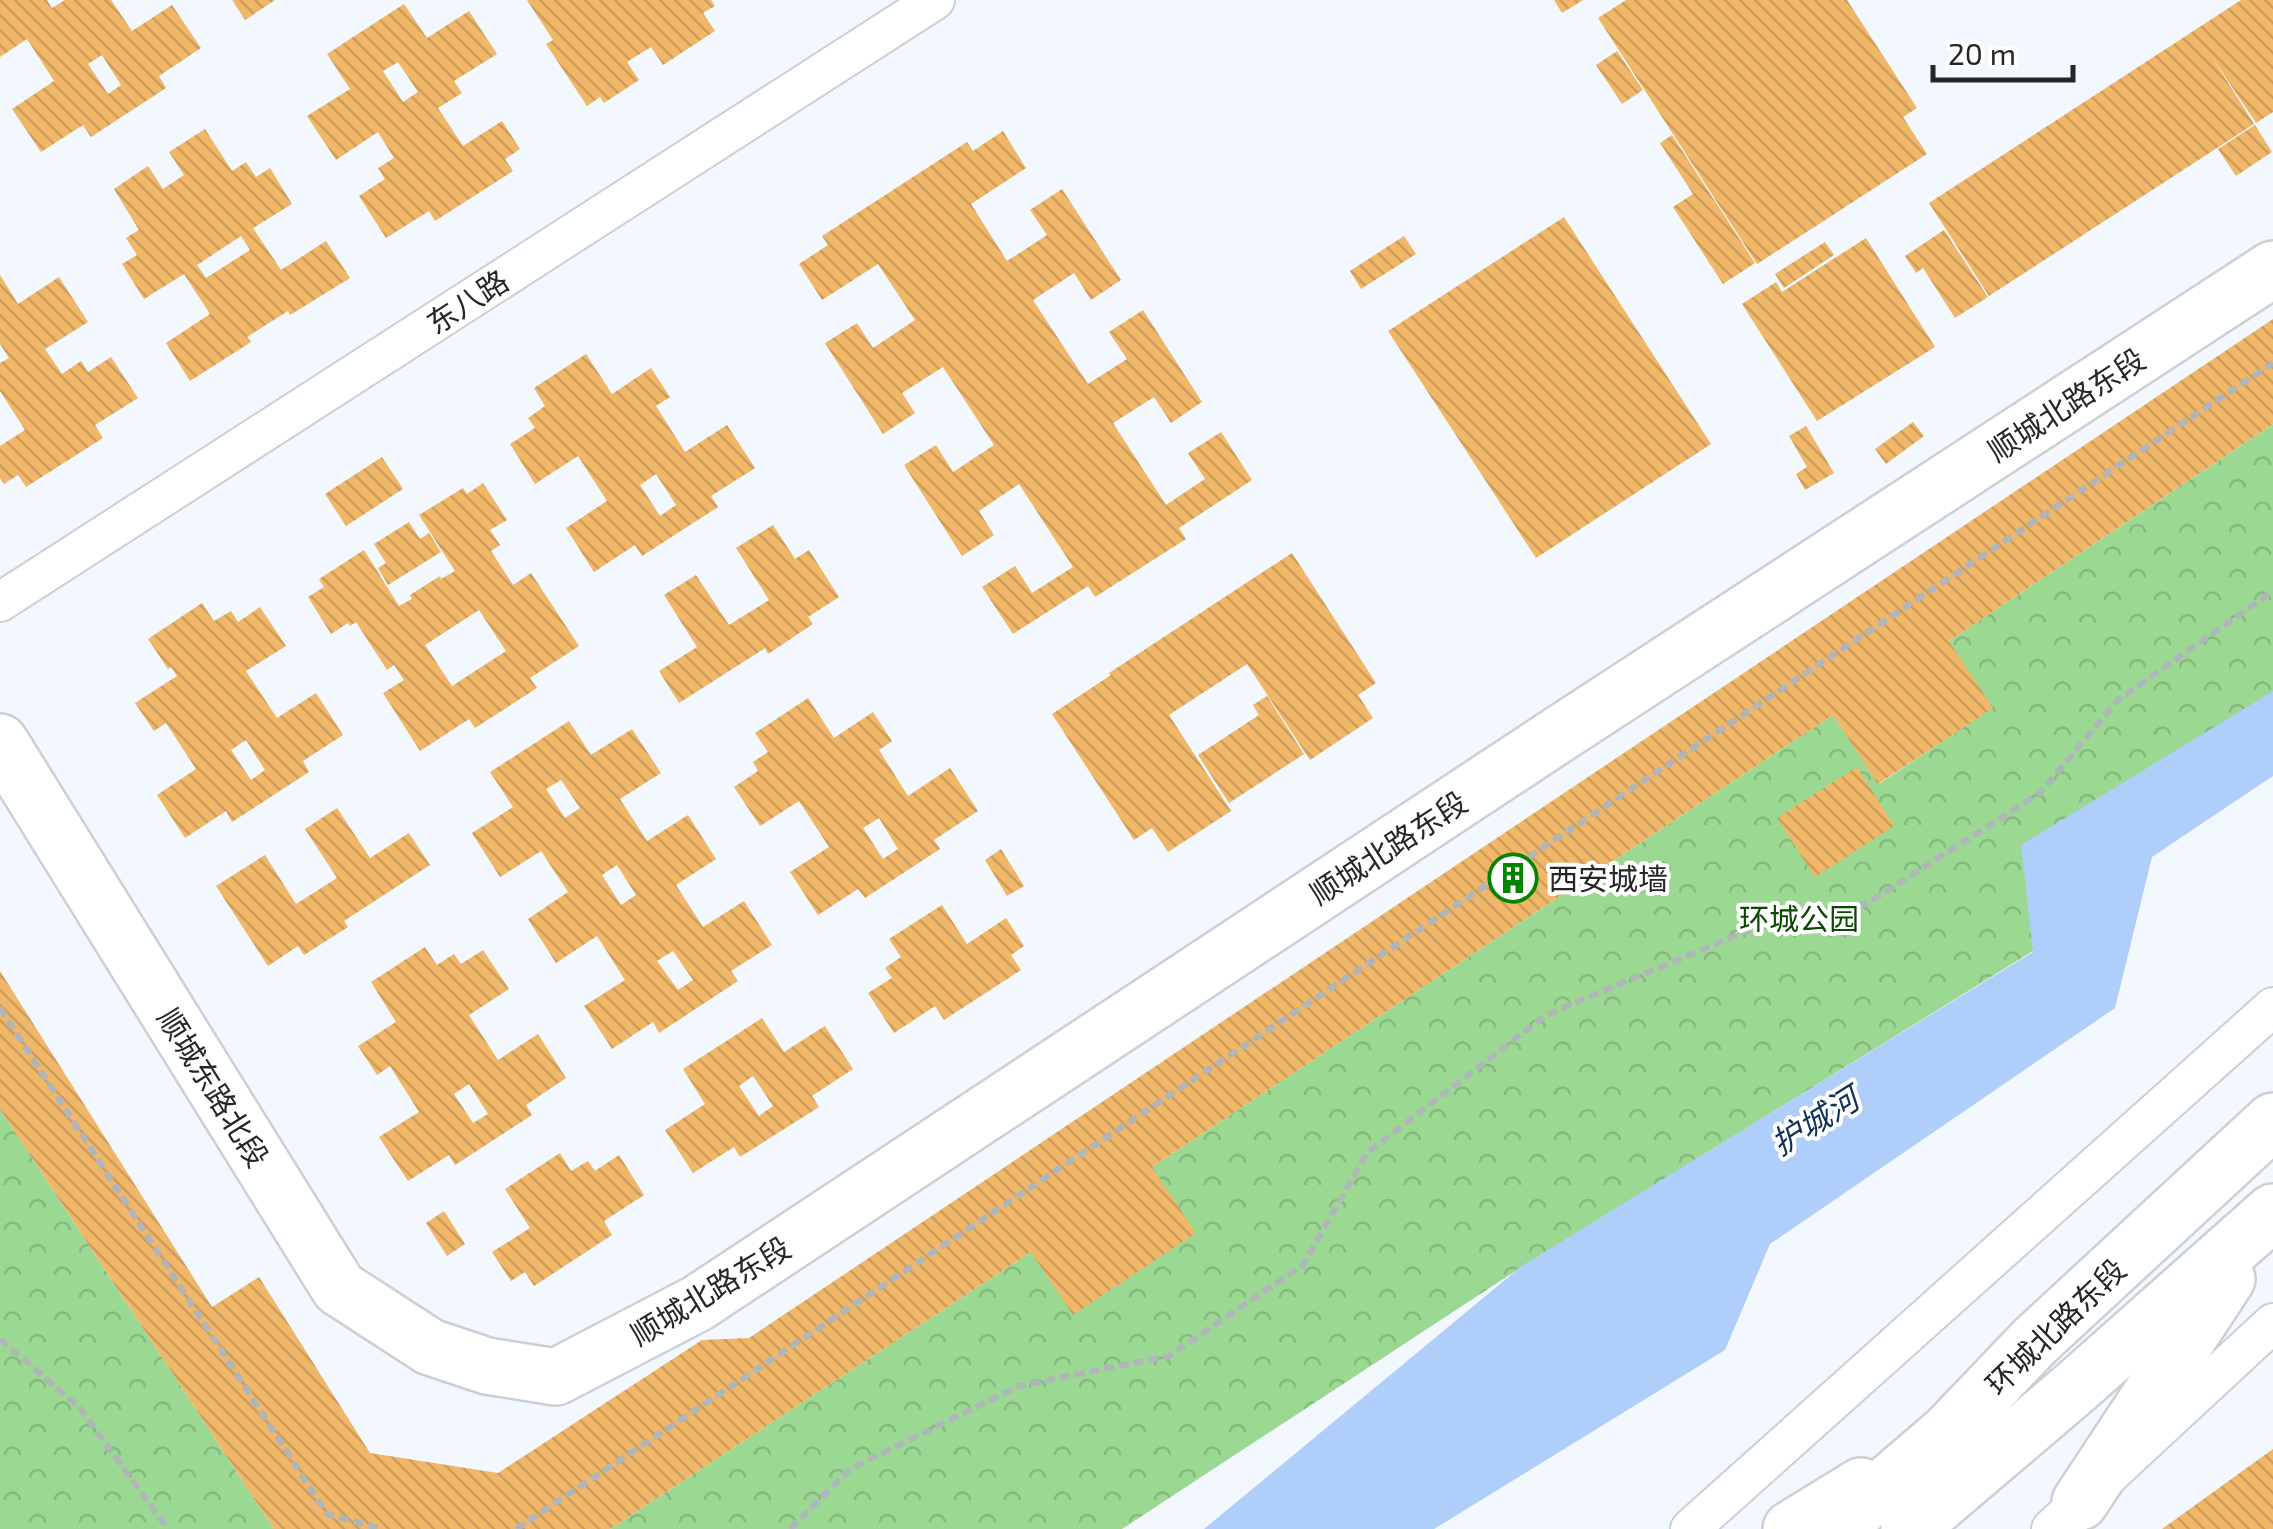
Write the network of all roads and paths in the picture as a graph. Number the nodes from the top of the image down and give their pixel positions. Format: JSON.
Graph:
{"nodes":[{"id":1,"x":935,"y":0,"type":"edge"},
{"id":2,"x":2273,"y":269,"type":"edge"},
{"id":3,"x":2273,"y":363,"type":"edge"},
{"id":4,"x":2273,"y":591,"type":"edge"},
{"id":5,"x":0,"y":602,"type":"edge"},
{"id":6,"x":0,"y":742,"type":"edge"},
{"id":7,"x":2273,"y":1007,"type":"edge"},
{"id":8,"x":0,"y":1008,"type":"edge"},
{"id":9,"x":2273,"y":1122,"type":"edge"},
{"id":10,"x":2271,"y":1213,"type":"edge"},
{"id":11,"x":2273,"y":1323,"type":"edge"},
{"id":12,"x":0,"y":1339,"type":"edge"},
{"id":13,"x":487,"y":1366,"type":"joint"},
{"id":14,"x":1948,"y":1432,"type":"junction"},
{"id":15,"x":2006,"y":1446,"type":"junction"},
{"id":16,"x":2066,"y":1516,"type":"edge"},
{"id":17,"x":168,"y":1529,"type":"edge"},
{"id":18,"x":382,"y":1529,"type":"edge"},
{"id":19,"x":516,"y":1529,"type":"edge"},
{"id":20,"x":790,"y":1529,"type":"edge"},
{"id":21,"x":1690,"y":1529,"type":"edge"},
{"id":22,"x":1791,"y":1529,"type":"edge"},
{"id":23,"x":1835,"y":1529,"type":"edge"},
{"id":24,"x":1909,"y":1529,"type":"edge"},
{"id":25,"x":1940,"y":1529,"type":"edge"}],
"edges":[{"from":1,"to":5,"type":"street","name":"东八路"},
{"from":2,"to":13,"type":"street","name":"顺城北路东段"},
{"from":3,"to":19,"type":"path"},
{"from":4,"to":20,"type":"path"},
{"from":6,"to":13,"type":"street","name":"顺城东路北段"},
{"from":7,"to":21,"type":"street"},
{"from":8,"to":18,"type":"path"},
{"from":9,"to":14,"type":"street","name":"环城北路东段"},
{"from":10,"to":15,"type":"street","name":"环城北路东段"},
{"from":10,"to":16,"type":"street"},
{"from":11,"to":16,"type":"street"},
{"from":12,"to":17,"type":"path"},
{"from":14,"to":22,"type":"street"},
{"from":14,"to":23,"type":"street","name":"环城北路东段"},
{"from":15,"to":24,"type":"street","name":"环城北路东段"},
{"from":15,"to":25,"type":"street"}]}
